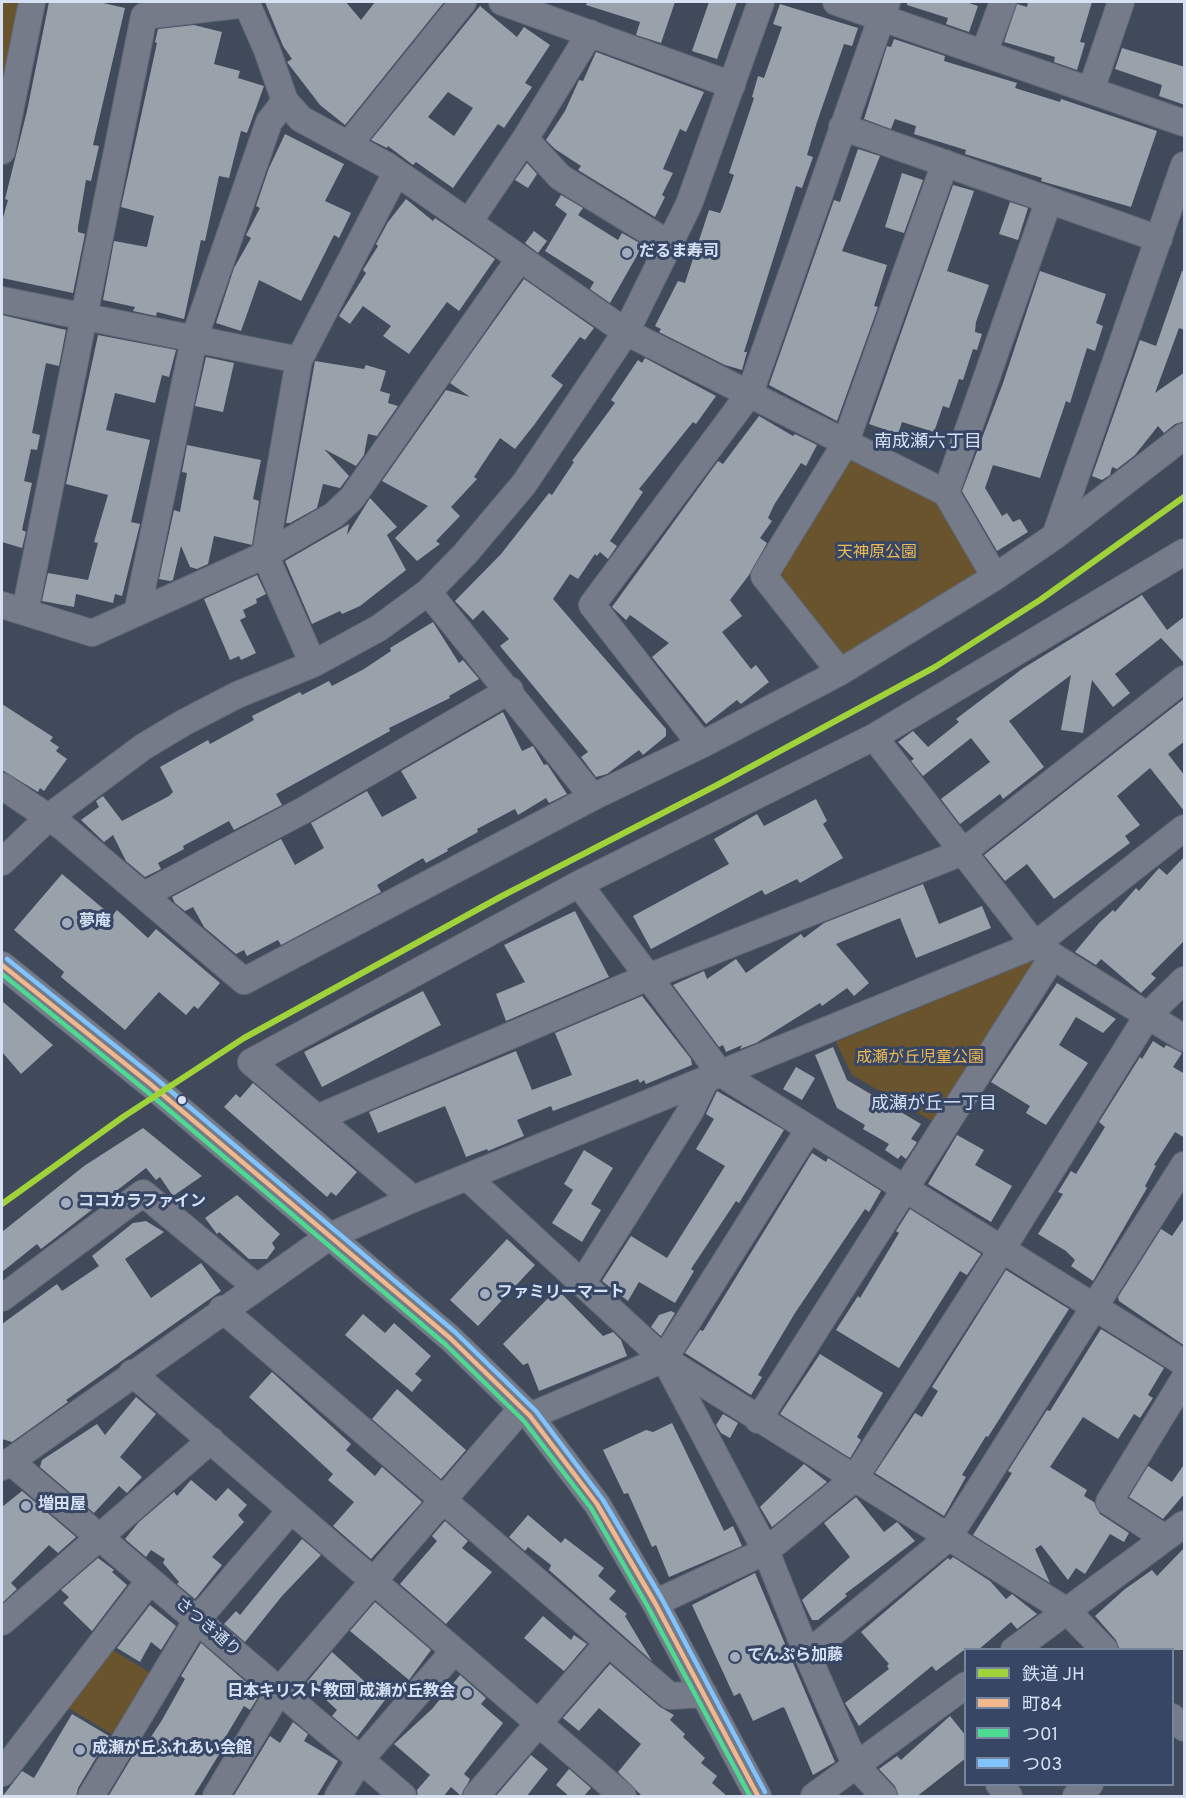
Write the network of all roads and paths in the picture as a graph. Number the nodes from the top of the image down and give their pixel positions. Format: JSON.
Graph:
{"nodes":[{"id":1,"x":32,"y":2,"type":"edge"},
{"id":2,"x":463,"y":2,"type":"edge"},
{"id":3,"x":502,"y":2,"type":"edge"},
{"id":4,"x":761,"y":2,"type":"edge"},
{"id":5,"x":836,"y":2,"type":"edge"},
{"id":6,"x":1003,"y":2,"type":"edge"},
{"id":7,"x":1121,"y":2,"type":"edge"},
{"id":8,"x":247,"y":3,"type":"edge"},
{"id":9,"x":885,"y":10,"type":"edge"},
{"id":10,"x":590,"y":33,"type":"junction"},
{"id":11,"x":984,"y":54,"type":"junction"},
{"id":12,"x":732,"y":85,"type":"junction"},
{"id":13,"x":1091,"y":90,"type":"junction"},
{"id":14,"x":285,"y":101,"type":"junction"},
{"id":15,"x":1185,"y":123,"type":"edge"},
{"id":16,"x":842,"y":127,"type":"junction"},
{"id":17,"x":525,"y":139,"type":"junction"},
{"id":18,"x":349,"y":144,"type":"junction"},
{"id":19,"x":2,"y":151,"type":"edge"},
{"id":20,"x":945,"y":163,"type":"junction"},
{"id":21,"x":1185,"y":165,"type":"edge"},
{"id":22,"x":396,"y":173,"type":"junction"},
{"id":23,"x":1049,"y":200,"type":"junction"},
{"id":24,"x":469,"y":222,"type":"junction"},
{"id":25,"x":1159,"y":239,"type":"junction"},
{"id":26,"x":671,"y":245,"type":"junction"},
{"id":27,"x":520,"y":258,"type":"junction"},
{"id":28,"x":2,"y":300,"type":"edge"},
{"id":29,"x":83,"y":316,"type":"junction"},
{"id":30,"x":626,"y":332,"type":"junction"},
{"id":31,"x":194,"y":339,"type":"junction"},
{"id":32,"x":299,"y":360,"type":"junction"},
{"id":33,"x":750,"y":393,"type":"junction"},
{"id":34,"x":1185,"y":436,"type":"edge"},
{"id":35,"x":845,"y":444,"type":"junction"},
{"id":36,"x":946,"y":493,"type":"junction"},
{"id":37,"x":1055,"y":536,"type":"junction"},
{"id":38,"x":1185,"y":552,"type":"edge"},
{"id":39,"x":265,"y":555,"type":"junction"},
{"id":40,"x":995,"y":577,"type":"junction"},
{"id":41,"x":429,"y":592,"type":"junction"},
{"id":42,"x":13,"y":609,"type":"edge"},
{"id":43,"x":137,"y":613,"type":"junction"},
{"id":44,"x":312,"y":664,"type":"junction"},
{"id":45,"x":840,"y":672,"type":"junction"},
{"id":46,"x":1185,"y":679,"type":"edge"},
{"id":47,"x":510,"y":690,"type":"junction"},
{"id":48,"x":874,"y":737,"type":"junction"},
{"id":49,"x":701,"y":745,"type":"junction"},
{"id":50,"x":2,"y":786,"type":"edge"},
{"id":51,"x":593,"y":797,"type":"junction"},
{"id":52,"x":49,"y":817,"type":"junction"},
{"id":53,"x":1185,"y":828,"type":"edge"},
{"id":54,"x":963,"y":852,"type":"junction"},
{"id":55,"x":2,"y":862,"type":"edge"},
{"id":56,"x":579,"y":884,"type":"junction"},
{"id":57,"x":144,"y":895,"type":"junction"},
{"id":58,"x":1044,"y":951,"type":"junction"},
{"id":59,"x":2,"y":965,"type":"edge"},
{"id":60,"x":648,"y":977,"type":"junction"},
{"id":61,"x":1185,"y":980,"type":"edge"},
{"id":62,"x":1148,"y":1016,"type":"junction"},
{"id":63,"x":1185,"y":1038,"type":"edge"},
{"id":64,"x":713,"y":1076,"type":"junction"},
{"id":65,"x":317,"y":1118,"type":"junction"},
{"id":66,"x":809,"y":1129,"type":"junction"},
{"id":67,"x":1185,"y":1166,"type":"edge"},
{"id":68,"x":467,"y":1177,"type":"junction"},
{"id":69,"x":906,"y":1189,"type":"junction"},
{"id":70,"x":413,"y":1198,"type":"junction"},
{"id":71,"x":330,"y":1236,"type":"junction"},
{"id":72,"x":1002,"y":1250,"type":"junction"},
{"id":73,"x":583,"y":1282,"type":"junction"},
{"id":74,"x":255,"y":1286,"type":"junction"},
{"id":75,"x":2,"y":1298,"type":"edge"},
{"id":76,"x":1094,"y":1307,"type":"junction"},
{"id":77,"x":222,"y":1309,"type":"junction"},
{"id":78,"x":664,"y":1359,"type":"junction"},
{"id":79,"x":1185,"y":1363,"type":"edge"},
{"id":80,"x":132,"y":1373,"type":"junction"},
{"id":81,"x":1185,"y":1379,"type":"edge"},
{"id":82,"x":526,"y":1412,"type":"junction"},
{"id":83,"x":759,"y":1420,"type":"junction"},
{"id":84,"x":211,"y":1440,"type":"junction"},
{"id":85,"x":4,"y":1464,"type":"edge"},
{"id":86,"x":854,"y":1479,"type":"junction"},
{"id":87,"x":444,"y":1500,"type":"junction"},
{"id":88,"x":291,"y":1510,"type":"junction"},
{"id":89,"x":1175,"y":1531,"type":"edge"},
{"id":90,"x":99,"y":1537,"type":"junction"},
{"id":91,"x":948,"y":1538,"type":"junction"},
{"id":92,"x":766,"y":1551,"type":"junction"},
{"id":93,"x":150,"y":1580,"type":"junction"},
{"id":94,"x":374,"y":1581,"type":"junction"},
{"id":95,"x":655,"y":1603,"type":"junction"},
{"id":96,"x":1067,"y":1611,"type":"junction"},
{"id":97,"x":197,"y":1620,"type":"junction"},
{"id":98,"x":2,"y":1622,"type":"edge"},
{"id":99,"x":607,"y":1644,"type":"junction"},
{"id":100,"x":1017,"y":1648,"type":"edge"},
{"id":101,"x":1103,"y":1648,"type":"edge"},
{"id":102,"x":454,"y":1651,"type":"junction"},
{"id":103,"x":807,"y":1654,"type":"junction"},
{"id":104,"x":279,"y":1691,"type":"junction"},
{"id":105,"x":704,"y":1694,"type":"junction"},
{"id":106,"x":962,"y":1696,"type":"edge"},
{"id":107,"x":539,"y":1723,"type":"junction"},
{"id":108,"x":360,"y":1760,"type":"junction"},
{"id":109,"x":856,"y":1766,"type":"junction"},
{"id":110,"x":2,"y":1773,"type":"edge"},
{"id":111,"x":1089,"y":1786,"type":"edge"},
{"id":112,"x":612,"y":1793,"type":"edge"},
{"id":113,"x":92,"y":1797,"type":"edge"},
{"id":114,"x":216,"y":1797,"type":"edge"},
{"id":115,"x":338,"y":1797,"type":"edge"},
{"id":116,"x":403,"y":1797,"type":"edge"},
{"id":117,"x":476,"y":1797,"type":"edge"},
{"id":118,"x":758,"y":1797,"type":"edge"},
{"id":119,"x":814,"y":1797,"type":"edge"},
{"id":120,"x":884,"y":1797,"type":"edge"},
{"id":121,"x":1076,"y":1797,"type":"edge"}],
"edges":[{"from":1,"to":19,"type":"street"},
{"from":2,"to":18,"type":"street"},
{"from":3,"to":10,"type":"street"},
{"from":4,"to":12,"type":"street"},
{"from":5,"to":9,"type":"street"},
{"from":6,"to":11,"type":"street"},
{"from":7,"to":13,"type":"street"},
{"from":8,"to":14,"type":"street"},
{"from":8,"to":29,"type":"street"},
{"from":9,"to":11,"type":"street"},
{"from":9,"to":16,"type":"street"},
{"from":10,"to":12,"type":"street"},
{"from":10,"to":17,"type":"street"},
{"from":11,"to":13,"type":"street"},
{"from":12,"to":26,"type":"street"},
{"from":13,"to":15,"type":"street"},
{"from":14,"to":18,"type":"street"},
{"from":14,"to":31,"type":"street"},
{"from":16,"to":20,"type":"street"},
{"from":16,"to":33,"type":"street"},
{"from":17,"to":24,"type":"street"},
{"from":17,"to":26,"type":"street"},
{"from":18,"to":22,"type":"street"},
{"from":20,"to":23,"type":"street"},
{"from":20,"to":35,"type":"street"},
{"from":21,"to":25,"type":"street"},
{"from":22,"to":24,"type":"street"},
{"from":22,"to":32,"type":"street"},
{"from":23,"to":25,"type":"street"},
{"from":23,"to":36,"type":"street"},
{"from":24,"to":27,"type":"street"},
{"from":25,"to":37,"type":"street"},
{"from":26,"to":30,"type":"street"},
{"from":27,"to":30,"type":"street"},
{"from":27,"to":39,"type":"street"},
{"from":28,"to":29,"type":"street"},
{"from":29,"to":31,"type":"street"},
{"from":29,"to":42,"type":"street"},
{"from":30,"to":33,"type":"street"},
{"from":30,"to":41,"type":"street"},
{"from":31,"to":32,"type":"street"},
{"from":31,"to":43,"type":"street"},
{"from":32,"to":39,"type":"street"},
{"from":33,"to":35,"type":"street"},
{"from":33,"to":49,"type":"street"},
{"from":34,"to":37,"type":"street"},
{"from":35,"to":36,"type":"street"},
{"from":35,"to":45,"type":"street"},
{"from":36,"to":40,"type":"street"},
{"from":37,"to":40,"type":"street"},
{"from":38,"to":48,"type":"street"},
{"from":39,"to":43,"type":"street"},
{"from":39,"to":44,"type":"street"},
{"from":40,"to":45,"type":"street"},
{"from":41,"to":44,"type":"street"},
{"from":41,"to":47,"type":"street"},
{"from":42,"to":43,"type":"street"},
{"from":44,"to":52,"type":"street"},
{"from":45,"to":49,"type":"street"},
{"from":46,"to":54,"type":"street"},
{"from":47,"to":51,"type":"street"},
{"from":47,"to":57,"type":"street"},
{"from":48,"to":54,"type":"street"},
{"from":48,"to":56,"type":"street"},
{"from":49,"to":51,"type":"street"},
{"from":50,"to":52,"type":"street"},
{"from":51,"to":57,"type":"street"},
{"from":52,"to":55,"type":"street"},
{"from":52,"to":57,"type":"street"},
{"from":53,"to":58,"type":"street"},
{"from":54,"to":58,"type":"street"},
{"from":54,"to":60,"type":"street"},
{"from":56,"to":60,"type":"street"},
{"from":56,"to":65,"type":"street"},
{"from":58,"to":62,"type":"street"},
{"from":58,"to":64,"type":"street"},
{"from":58,"to":69,"type":"street"},
{"from":59,"to":71,"type":"street"},
{"from":60,"to":64,"type":"street"},
{"from":60,"to":65,"type":"street"},
{"from":61,"to":62,"type":"street"},
{"from":62,"to":63,"type":"street"},
{"from":62,"to":72,"type":"street"},
{"from":64,"to":66,"type":"street"},
{"from":64,"to":68,"type":"street"},
{"from":64,"to":73,"type":"street"},
{"from":65,"to":70,"type":"street"},
{"from":66,"to":69,"type":"street"},
{"from":66,"to":78,"type":"street"},
{"from":67,"to":76,"type":"street"},
{"from":68,"to":70,"type":"street"},
{"from":68,"to":73,"type":"street"},
{"from":69,"to":72,"type":"street"},
{"from":69,"to":83,"type":"street"},
{"from":70,"to":71,"type":"street"},
{"from":71,"to":74,"type":"street"},
{"from":71,"to":82,"type":"street"},
{"from":72,"to":76,"type":"street"},
{"from":72,"to":86,"type":"street"},
{"from":73,"to":78,"type":"street"},
{"from":74,"to":75,"type":"street"},
{"from":74,"to":77,"type":"street"},
{"from":76,"to":79,"type":"street"},
{"from":76,"to":91,"type":"street"},
{"from":77,"to":80,"type":"street"},
{"from":77,"to":87,"type":"street"},
{"from":78,"to":82,"type":"street"},
{"from":78,"to":83,"type":"street"},
{"from":78,"to":92,"type":"street"},
{"from":80,"to":84,"type":"street"},
{"from":80,"to":85,"type":"street"},
{"from":81,"to":89,"type":"street"},
{"from":82,"to":87,"type":"street"},
{"from":82,"to":95,"type":"street"},
{"from":83,"to":86,"type":"street"},
{"from":84,"to":88,"type":"street"},
{"from":84,"to":90,"type":"street"},
{"from":85,"to":90,"type":"street","name":"さつき通り"},
{"from":86,"to":91,"type":"street"},
{"from":86,"to":92,"type":"street"},
{"from":87,"to":94,"type":"street"},
{"from":87,"to":99,"type":"street"},
{"from":88,"to":94,"type":"street"},
{"from":88,"to":97,"type":"street"},
{"from":89,"to":96,"type":"street"},
{"from":90,"to":93,"type":"street","name":"さつき通り"},
{"from":90,"to":98,"type":"street"},
{"from":91,"to":96,"type":"street"},
{"from":91,"to":103,"type":"street"},
{"from":92,"to":95,"type":"street"},
{"from":92,"to":103,"type":"street"},
{"from":93,"to":97,"type":"street","name":"さつき通り"},
{"from":93,"to":110,"type":"street"},
{"from":94,"to":102,"type":"street"},
{"from":94,"to":104,"type":"street"},
{"from":95,"to":105,"type":"street"},
{"from":96,"to":100,"type":"street"},
{"from":96,"to":101,"type":"street"},
{"from":97,"to":104,"type":"street","name":"さつき通り"},
{"from":97,"to":113,"type":"street"},
{"from":99,"to":105,"type":"street"},
{"from":99,"to":107,"type":"street"},
{"from":102,"to":107,"type":"street"},
{"from":102,"to":108,"type":"street"},
{"from":103,"to":109,"type":"street"},
{"from":104,"to":108,"type":"street","name":"さつき通り"},
{"from":104,"to":114,"type":"street"},
{"from":105,"to":118,"type":"street"},
{"from":106,"to":109,"type":"street"},
{"from":107,"to":112,"type":"street"},
{"from":107,"to":117,"type":"street"},
{"from":108,"to":115,"type":"street"},
{"from":108,"to":116,"type":"street","name":"さつき通り"},
{"from":109,"to":119,"type":"street"},
{"from":109,"to":120,"type":"street"},
{"from":111,"to":121,"type":"street"}]}
